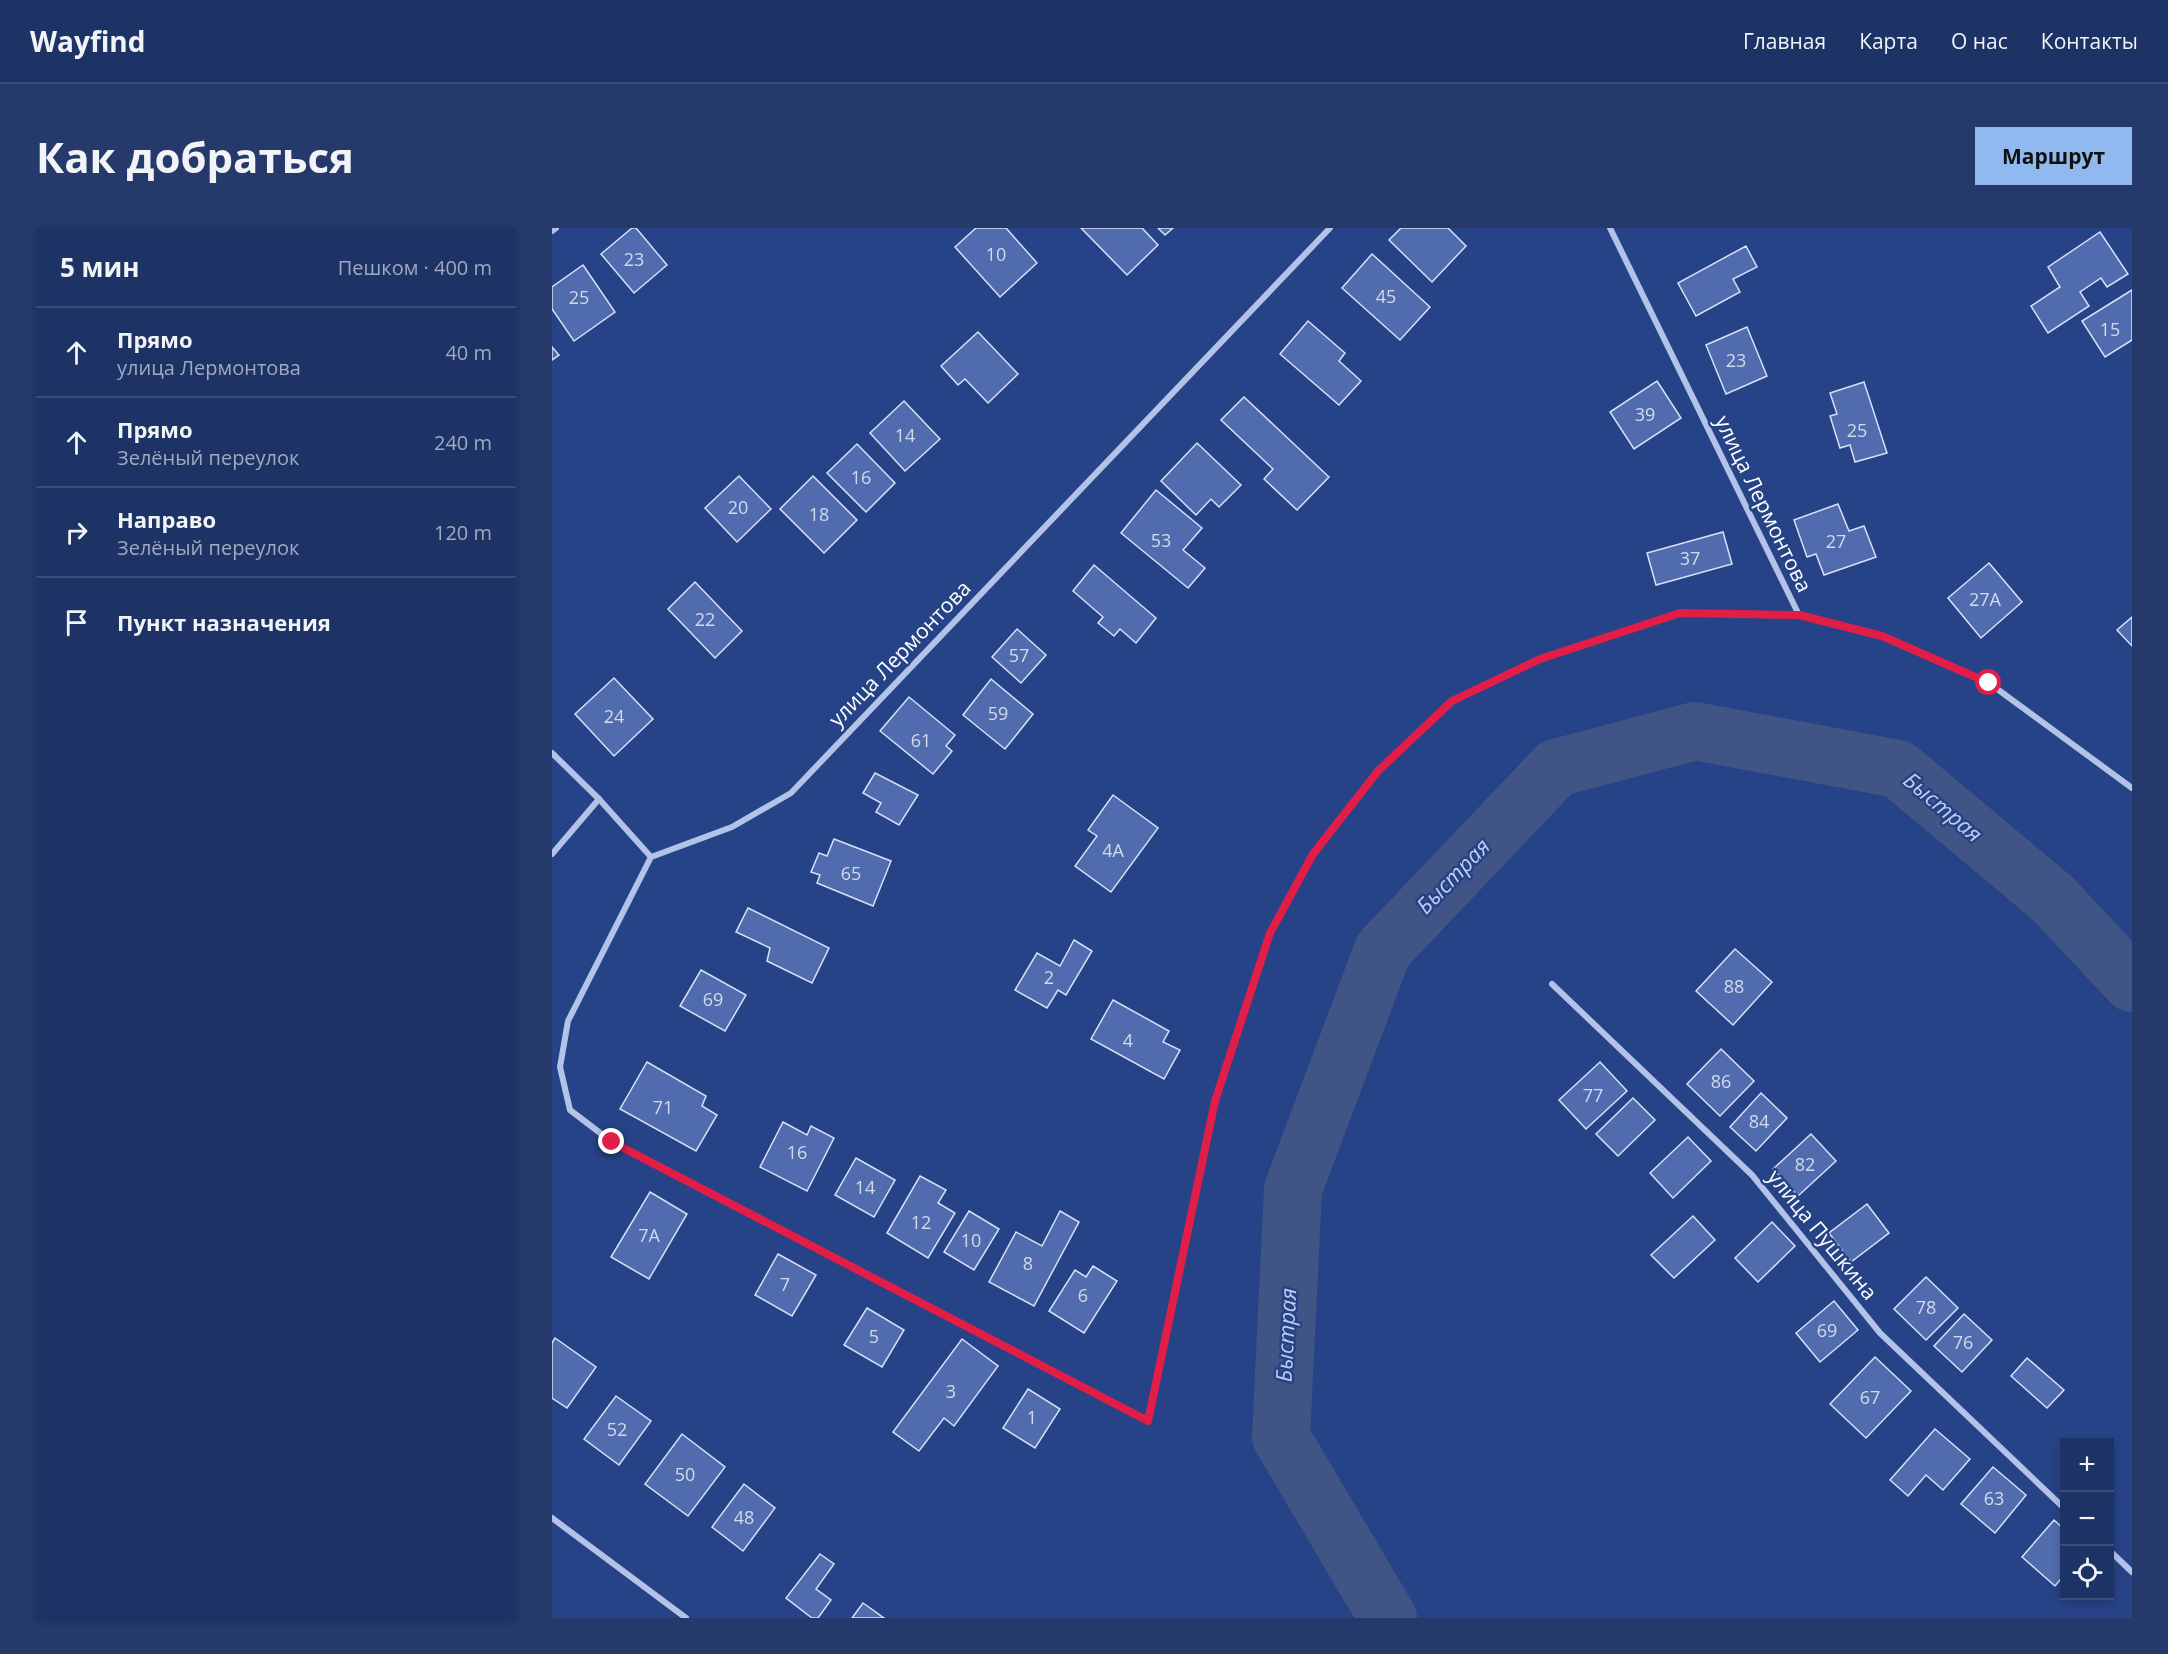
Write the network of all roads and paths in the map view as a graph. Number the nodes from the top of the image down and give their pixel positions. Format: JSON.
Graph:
{"nodes":[{"id":1,"x":556,"y":228,"type":"edge"},
{"id":2,"x":1330,"y":228,"type":"edge"},
{"id":3,"x":1610,"y":228,"type":"edge"},
{"id":4,"x":552,"y":231,"type":"edge"},
{"id":5,"x":1799,"y":615,"type":"junction"},
{"id":6,"x":552,"y":753,"type":"edge"},
{"id":7,"x":2132,"y":788,"type":"edge"},
{"id":8,"x":599,"y":799,"type":"junction"},
{"id":9,"x":552,"y":854,"type":"edge"},
{"id":10,"x":651,"y":857,"type":"junction"},
{"id":11,"x":1552,"y":984,"type":"dead end"},
{"id":12,"x":2060,"y":1504,"type":"edge"},
{"id":13,"x":552,"y":1518,"type":"edge"},
{"id":14,"x":2114,"y":1556,"type":"edge"},
{"id":15,"x":2132,"y":1572,"type":"edge"},
{"id":16,"x":686,"y":1618,"type":"edge"}],
"edges":[{"from":1,"to":4,"type":"street"},
{"from":2,"to":10,"type":"street","name":"улица Лермонтова"},
{"from":3,"to":5,"type":"street","name":"улица Лермонтова"},
{"from":5,"to":7,"type":"street","name":"улица Лермонтова"},
{"from":5,"to":10,"type":"street"},
{"from":6,"to":8,"type":"street"},
{"from":8,"to":9,"type":"street"},
{"from":8,"to":10,"type":"street"},
{"from":11,"to":12,"type":"street","name":"улица Пушкина"},
{"from":13,"to":16,"type":"street"},
{"from":14,"to":15,"type":"street"}]}
